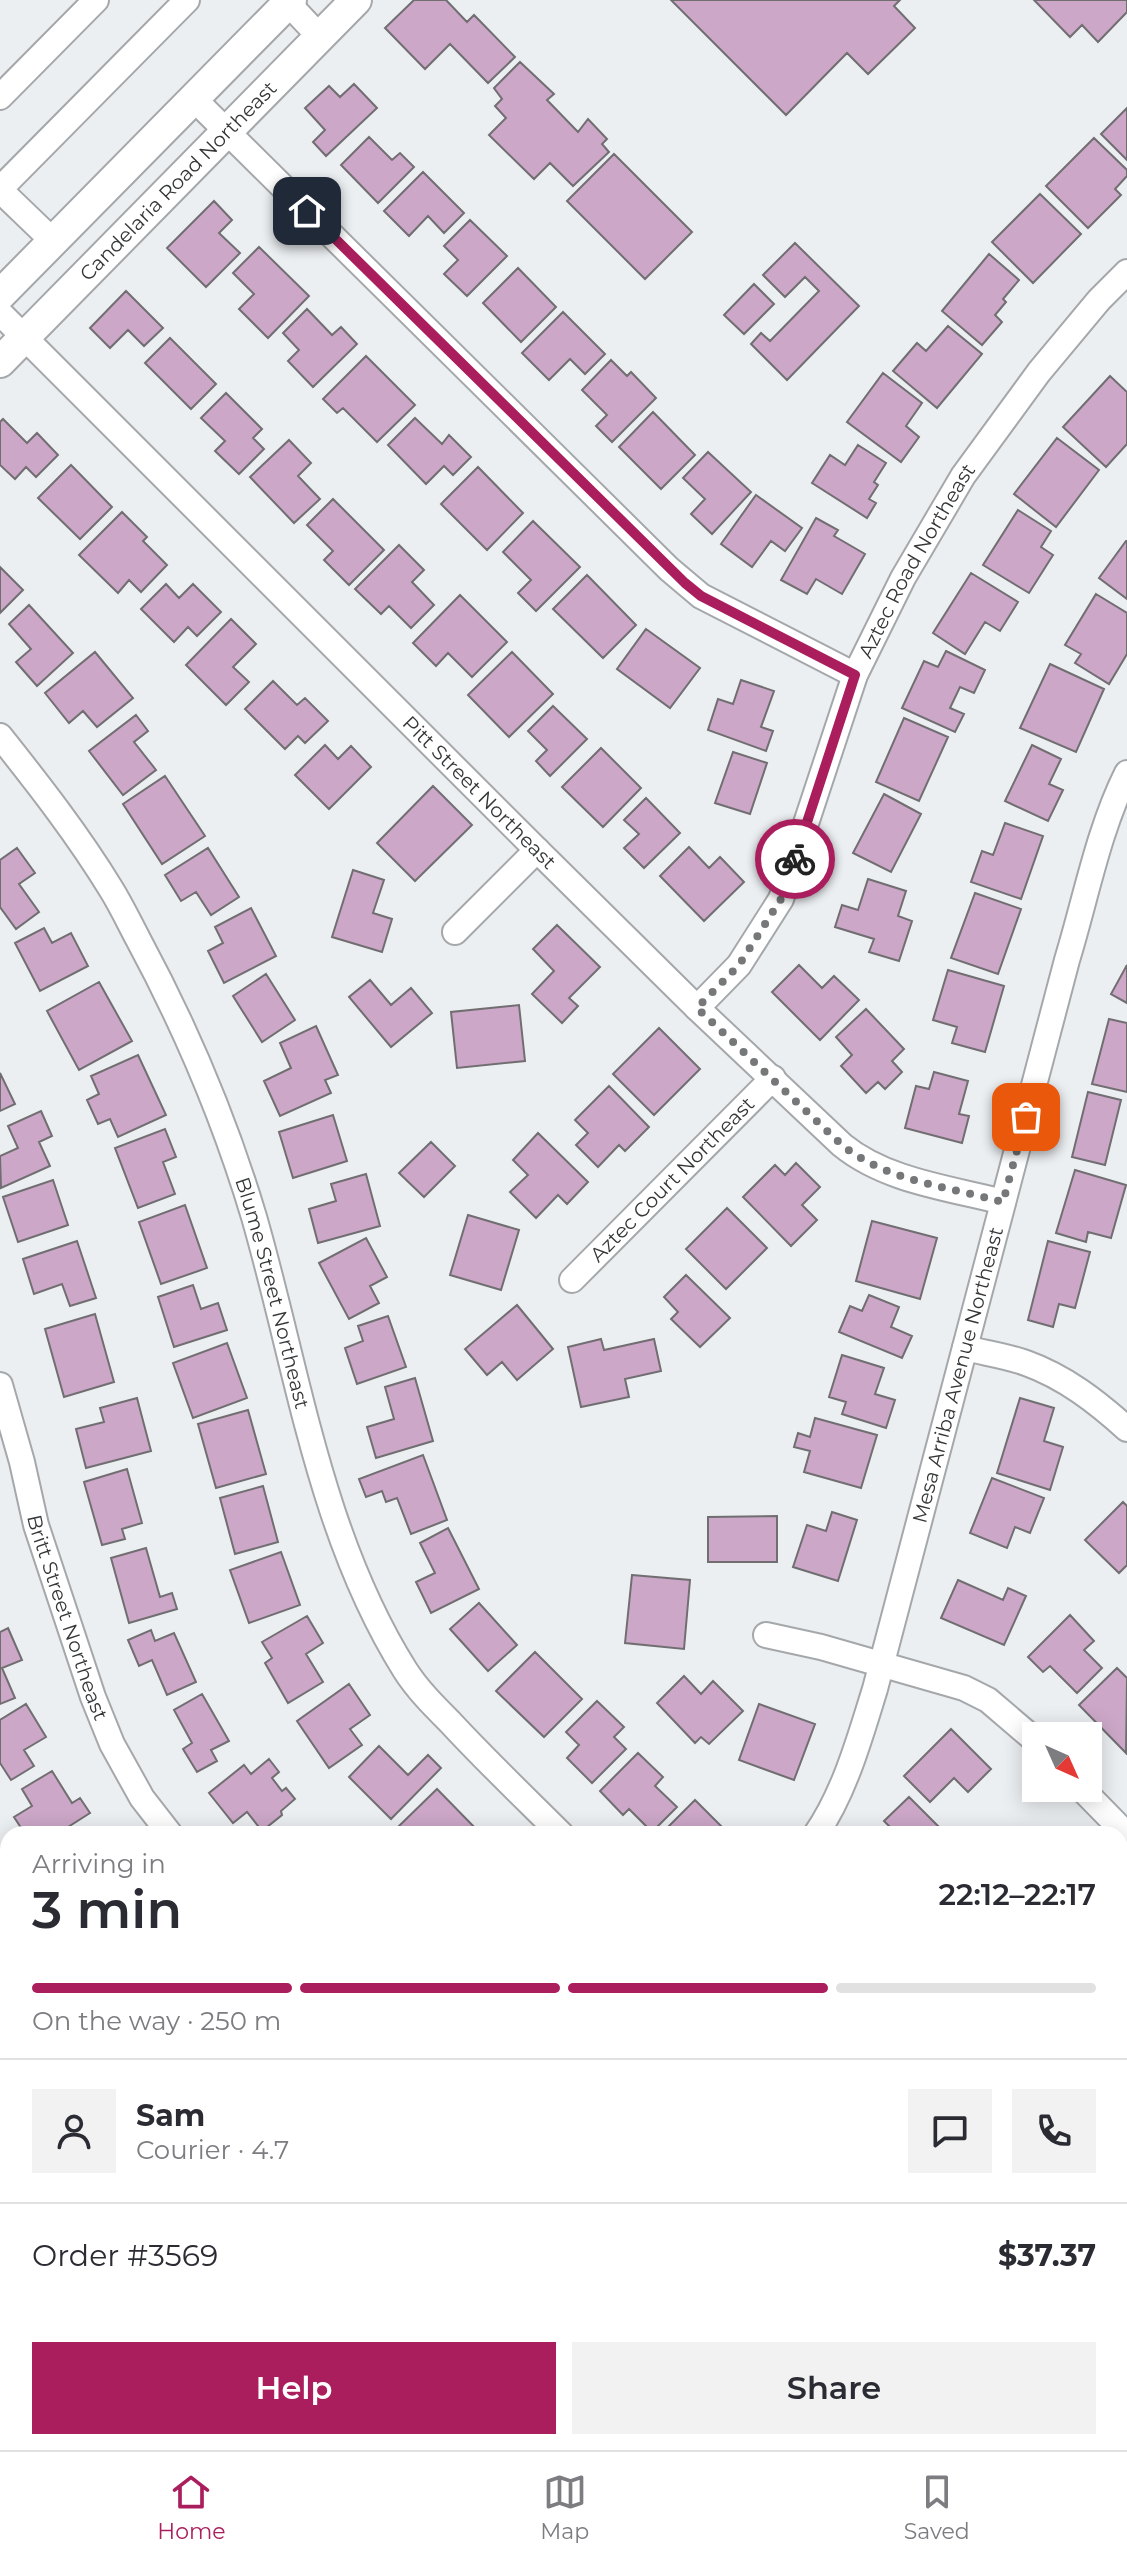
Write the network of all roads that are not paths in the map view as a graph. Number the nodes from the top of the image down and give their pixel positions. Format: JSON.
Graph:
{"nodes":[{"id":1,"x":96,"y":0,"type":"edge"},
{"id":2,"x":187,"y":0,"type":"edge"},
{"id":3,"x":356,"y":0,"type":"edge"},
{"id":4,"x":288,"y":1,"type":"edge"},
{"id":5,"x":320,"y":37,"type":"junction"},
{"id":6,"x":0,"y":97,"type":"edge"},
{"id":7,"x":193,"y":98,"type":"junction"},
{"id":8,"x":227,"y":132,"type":"junction"},
{"id":9,"x":0,"y":190,"type":"edge"},
{"id":10,"x":53,"y":241,"type":"junction"},
{"id":11,"x":1127,"y":272,"type":"edge"},
{"id":12,"x":0,"y":295,"type":"edge"},
{"id":13,"x":0,"y":313,"type":"edge"},
{"id":14,"x":25,"y":337,"type":"junction"},
{"id":15,"x":0,"y":362,"type":"edge"},
{"id":16,"x":855,"y":675,"type":"junction"},
{"id":17,"x":0,"y":736,"type":"edge"},
{"id":18,"x":1127,"y":773,"type":"edge"},
{"id":19,"x":537,"y":850,"type":"junction"},
{"id":20,"x":455,"y":932,"type":"dead end"},
{"id":21,"x":697,"y":1008,"type":"junction"},
{"id":22,"x":773,"y":1078,"type":"junction"},
{"id":23,"x":1003,"y":1202,"type":"junction"},
{"id":24,"x":572,"y":1280,"type":"dead end"},
{"id":25,"x":965,"y":1348,"type":"junction"},
{"id":26,"x":0,"y":1385,"type":"edge"},
{"id":27,"x":1127,"y":1429,"type":"edge"},
{"id":28,"x":766,"y":1635,"type":"dead end"},
{"id":29,"x":883,"y":1664,"type":"junction"},
{"id":30,"x":1022,"y":1729,"type":"edge"},
{"id":31,"x":1095,"y":1802,"type":"edge"},
{"id":32,"x":164,"y":1826,"type":"edge"},
{"id":33,"x":553,"y":1826,"type":"edge"},
{"id":34,"x":821,"y":1826,"type":"edge"},
{"id":35,"x":1118,"y":1826,"type":"edge"}],
"edges":[{"from":1,"to":6,"type":"street"},
{"from":2,"to":9,"type":"street"},
{"from":3,"to":5,"type":"main road","name":"Candelaria Road Northeast"},
{"from":4,"to":5,"type":"street"},
{"from":4,"to":7,"type":"main road"},
{"from":5,"to":8,"type":"main road","name":"Candelaria Road Northeast"},
{"from":7,"to":8,"type":"street"},
{"from":7,"to":10,"type":"main road"},
{"from":8,"to":14,"type":"main road","name":"Candelaria Road Northeast"},
{"from":8,"to":16,"type":"street"},
{"from":9,"to":10,"type":"street"},
{"from":10,"to":12,"type":"main road"},
{"from":11,"to":16,"type":"street","name":"Aztec Road Northeast"},
{"from":13,"to":14,"type":"street","name":"Pitt Street Northeast"},
{"from":14,"to":15,"type":"main road","name":"Candelaria Road Northeast"},
{"from":14,"to":19,"type":"street","name":"Pitt Street Northeast"},
{"from":16,"to":21,"type":"street","name":"Aztec Road Northeast"},
{"from":17,"to":33,"type":"street","name":"Blume Street Northeast"},
{"from":18,"to":23,"type":"street","name":"Mesa Arriba Avenue Northeast"},
{"from":19,"to":20,"type":"street"},
{"from":19,"to":21,"type":"street","name":"Pitt Street Northeast"},
{"from":21,"to":22,"type":"street","name":"Pitt Street Northeast"},
{"from":22,"to":23,"type":"street","name":"Pitt Street Northeast"},
{"from":22,"to":24,"type":"street","name":"Aztec Court Northeast"},
{"from":23,"to":25,"type":"street","name":"Mesa Arriba Avenue Northeast"},
{"from":25,"to":27,"type":"street"},
{"from":25,"to":29,"type":"street","name":"Mesa Arriba Avenue Northeast"},
{"from":26,"to":32,"type":"street","name":"Britt Street Northeast"},
{"from":28,"to":29,"type":"street"},
{"from":29,"to":30,"type":"street"},
{"from":29,"to":34,"type":"street","name":"Mesa Arriba Avenue Northeast"},
{"from":31,"to":35,"type":"street"}]}
